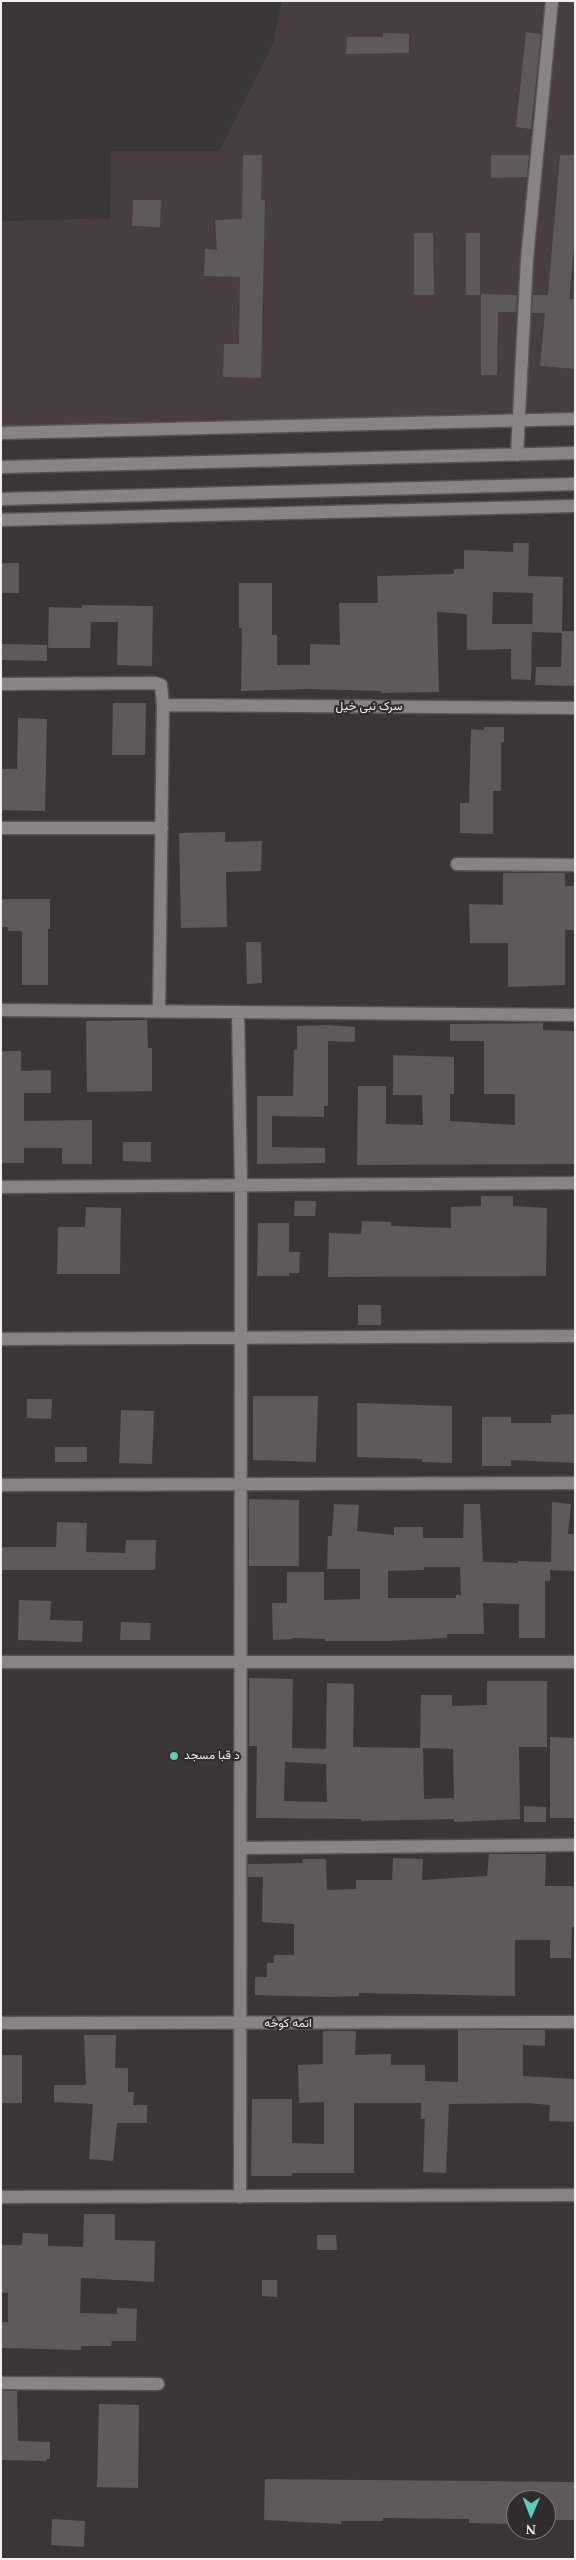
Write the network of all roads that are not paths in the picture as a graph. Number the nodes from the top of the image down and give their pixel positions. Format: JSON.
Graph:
{"nodes":[{"id":1,"x":552,"y":1,"type":"edge"},
{"id":2,"x":575,"y":419,"type":"edge"},
{"id":3,"x":518,"y":420,"type":"junction"},
{"id":4,"x":1,"y":434,"type":"edge"},
{"id":5,"x":575,"y":453,"type":"edge"},
{"id":6,"x":517,"y":455,"type":"junction"},
{"id":7,"x":1,"y":467,"type":"edge"},
{"id":8,"x":575,"y":484,"type":"edge"},
{"id":9,"x":1,"y":499,"type":"edge"},
{"id":10,"x":575,"y":506,"type":"edge"},
{"id":11,"x":1,"y":520,"type":"edge"},
{"id":12,"x":1,"y":684,"type":"edge"},
{"id":13,"x":163,"y":705,"type":"junction"},
{"id":14,"x":575,"y":708,"type":"edge"},
{"id":15,"x":1,"y":828,"type":"edge"},
{"id":16,"x":162,"y":828,"type":"junction"},
{"id":17,"x":457,"y":864,"type":"dead end"},
{"id":18,"x":575,"y":865,"type":"edge"},
{"id":19,"x":1,"y":1010,"type":"edge"},
{"id":20,"x":159,"y":1011,"type":"junction"},
{"id":21,"x":238,"y":1012,"type":"junction"},
{"id":22,"x":575,"y":1015,"type":"edge"},
{"id":23,"x":575,"y":1183,"type":"edge"},
{"id":24,"x":241,"y":1185,"type":"junction"},
{"id":25,"x":1,"y":1187,"type":"edge"},
{"id":26,"x":575,"y":1336,"type":"edge"},
{"id":27,"x":241,"y":1338,"type":"junction"},
{"id":28,"x":1,"y":1339,"type":"edge"},
{"id":29,"x":575,"y":1483,"type":"edge"},
{"id":30,"x":1,"y":1485,"type":"edge"},
{"id":31,"x":240,"y":1486,"type":"junction"},
{"id":32,"x":240,"y":1661,"type":"junction"},
{"id":33,"x":1,"y":1662,"type":"edge"},
{"id":34,"x":575,"y":1662,"type":"edge"},
{"id":35,"x":575,"y":1844,"type":"edge"},
{"id":36,"x":241,"y":1848,"type":"junction"},
{"id":37,"x":575,"y":2022,"type":"edge"},
{"id":38,"x":1,"y":2023,"type":"edge"},
{"id":39,"x":242,"y":2024,"type":"junction"},
{"id":40,"x":575,"y":2195,"type":"edge"},
{"id":41,"x":1,"y":2197,"type":"edge"},
{"id":42,"x":240,"y":2197,"type":"junction"},
{"id":43,"x":1,"y":2383,"type":"edge"},
{"id":44,"x":158,"y":2384,"type":"dead end"}],
"edges":[{"from":1,"to":3,"type":"street"},
{"from":2,"to":3,"type":"street"},
{"from":3,"to":4,"type":"street"},
{"from":3,"to":6,"type":"street"},
{"from":5,"to":6,"type":"street"},
{"from":6,"to":7,"type":"street"},
{"from":8,"to":9,"type":"street"},
{"from":10,"to":11,"type":"street"},
{"from":12,"to":13,"type":"street"},
{"from":13,"to":14,"type":"street","name":"سرک نبی خیل"},
{"from":13,"to":16,"type":"street"},
{"from":15,"to":16,"type":"street"},
{"from":16,"to":20,"type":"street"},
{"from":17,"to":18,"type":"street"},
{"from":19,"to":20,"type":"street"},
{"from":20,"to":21,"type":"street"},
{"from":21,"to":22,"type":"street"},
{"from":21,"to":24,"type":"street"},
{"from":23,"to":24,"type":"street"},
{"from":24,"to":25,"type":"street"},
{"from":24,"to":27,"type":"street"},
{"from":26,"to":27,"type":"street"},
{"from":27,"to":28,"type":"street"},
{"from":27,"to":31,"type":"street"},
{"from":29,"to":31,"type":"street"},
{"from":30,"to":31,"type":"street"},
{"from":31,"to":32,"type":"street"},
{"from":32,"to":33,"type":"street"},
{"from":32,"to":34,"type":"street"},
{"from":32,"to":36,"type":"street"},
{"from":35,"to":36,"type":"street"},
{"from":36,"to":39,"type":"street"},
{"from":37,"to":39,"type":"street","name":"اتمه کوڅه"},
{"from":38,"to":39,"type":"street","name":"اتمه کوڅه"},
{"from":39,"to":42,"type":"street"},
{"from":40,"to":42,"type":"street"},
{"from":41,"to":42,"type":"street"},
{"from":43,"to":44,"type":"street"}]}
